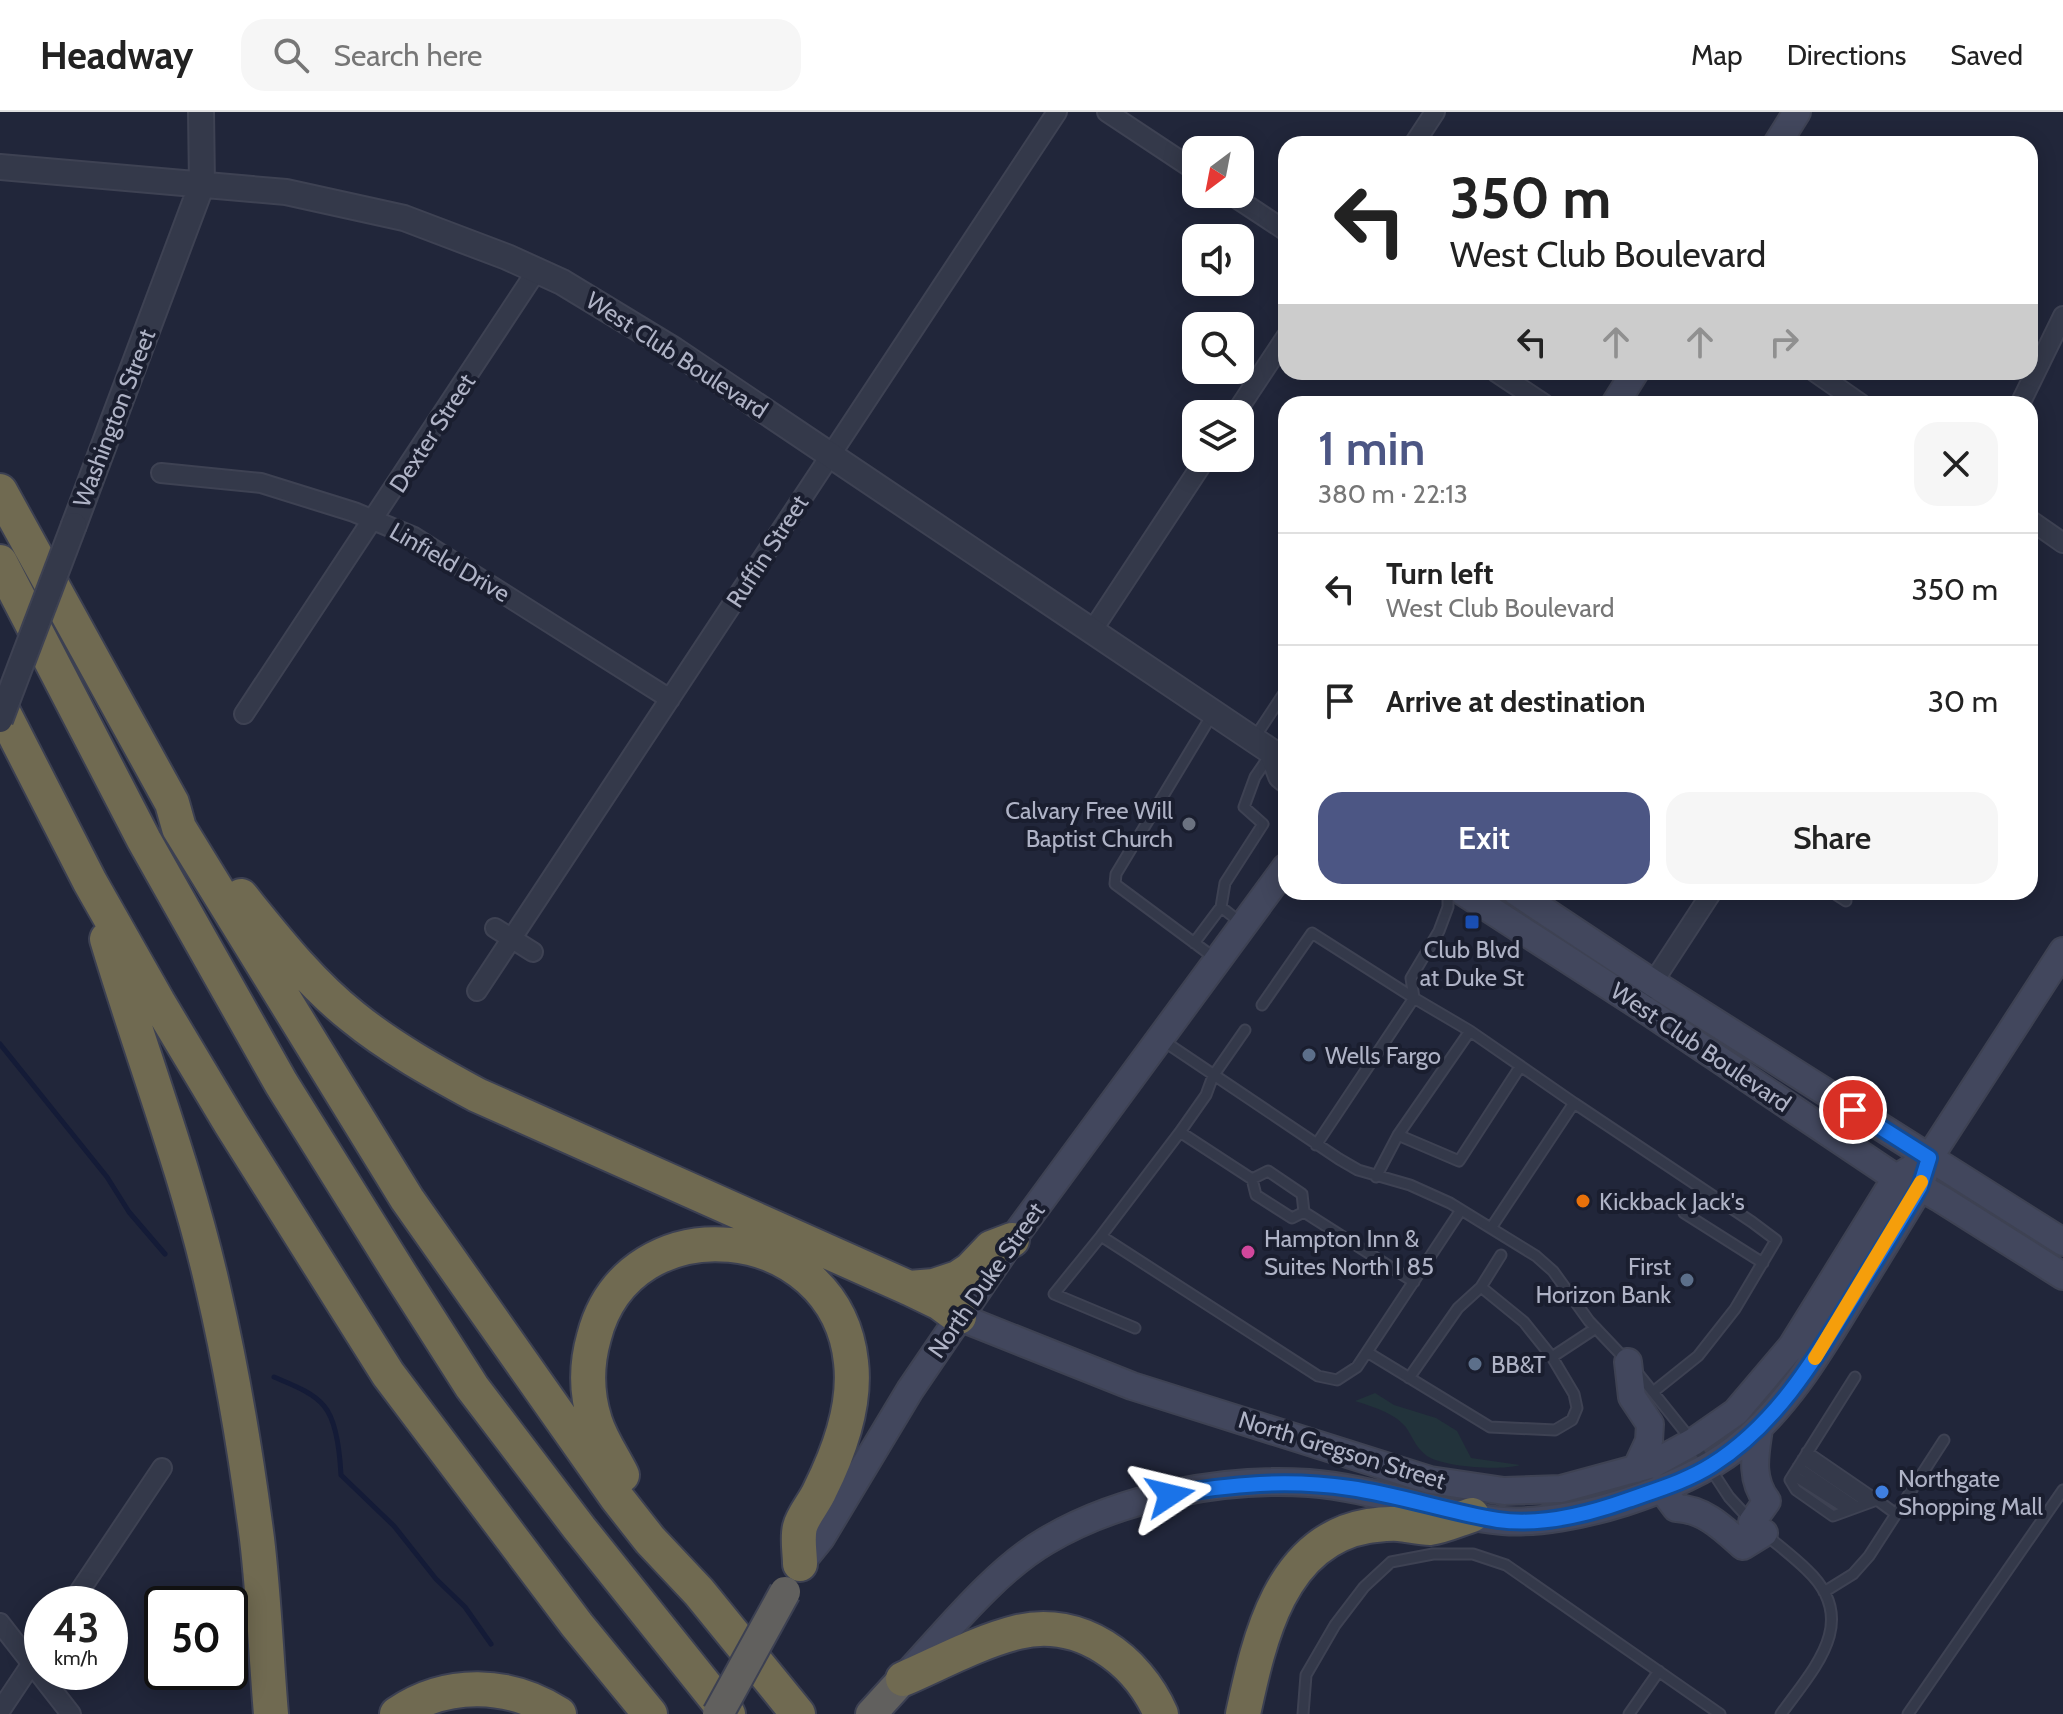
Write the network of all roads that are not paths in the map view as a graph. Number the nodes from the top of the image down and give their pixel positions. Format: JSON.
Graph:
{"nodes":[{"id":1,"x":201,"y":112,"type":"edge"},
{"id":2,"x":1057,"y":112,"type":"edge"},
{"id":3,"x":1107,"y":112,"type":"edge"},
{"id":4,"x":1435,"y":112,"type":"edge"},
{"id":5,"x":1797,"y":112,"type":"edge"},
{"id":6,"x":1419,"y":136,"type":"edge"},
{"id":7,"x":1782,"y":136,"type":"edge"},
{"id":8,"x":1182,"y":162,"type":"edge"},
{"id":9,"x":0,"y":167,"type":"edge"},
{"id":10,"x":202,"y":184,"type":"junction"},
{"id":11,"x":1251,"y":208,"type":"edge"},
{"id":12,"x":1278,"y":226,"type":"edge"},
{"id":13,"x":537,"y":270,"type":"junction"},
{"id":14,"x":2063,"y":316,"type":"edge"},
{"id":15,"x":1278,"y":349,"type":"edge"},
{"id":16,"x":2038,"y":367,"type":"edge"},
{"id":17,"x":1508,"y":380,"type":"edge"},
{"id":18,"x":1826,"y":380,"type":"edge"},
{"id":19,"x":1532,"y":396,"type":"edge"},
{"id":20,"x":1850,"y":396,"type":"edge"},
{"id":21,"x":1244,"y":400,"type":"edge"},
{"id":22,"x":830,"y":455,"type":"junction"},
{"id":23,"x":1197,"y":472,"type":"edge"},
{"id":24,"x":161,"y":473,"type":"dead end"},
{"id":25,"x":0,"y":491,"type":"edge"},
{"id":26,"x":374,"y":520,"type":"junction"},
{"id":27,"x":2038,"y":526,"type":"edge"},
{"id":28,"x":2063,"y":543,"type":"edge"},
{"id":29,"x":0,"y":562,"type":"edge"},
{"id":30,"x":1092,"y":631,"type":"junction"},
{"id":31,"x":670,"y":699,"type":"junction"},
{"id":32,"x":0,"y":706,"type":"edge"},
{"id":33,"x":1214,"y":713,"type":"junction"},
{"id":34,"x":244,"y":714,"type":"dead end"},
{"id":35,"x":0,"y":720,"type":"edge"},
{"id":36,"x":1278,"y":720,"type":"edge"},
{"id":37,"x":1270,"y":749,"type":"edge"},
{"id":38,"x":1278,"y":769,"type":"edge"},
{"id":39,"x":172,"y":803,"type":"junction"},
{"id":40,"x":1278,"y":878,"type":"edge"},
{"id":41,"x":90,"y":882,"type":"junction"},
{"id":42,"x":1448,"y":900,"type":"edge"},
{"id":43,"x":1477,"y":900,"type":"edge"},
{"id":44,"x":1526,"y":900,"type":"edge"},
{"id":45,"x":1707,"y":900,"type":"edge"},
{"id":46,"x":1221,"y":907,"type":"junction"},
{"id":47,"x":1243,"y":924,"type":"junction"},
{"id":48,"x":495,"y":928,"type":"dead end"},
{"id":49,"x":512,"y":939,"type":"junction"},
{"id":50,"x":1194,"y":943,"type":"junction"},
{"id":51,"x":2063,"y":951,"type":"edge"},
{"id":52,"x":533,"y":952,"type":"dead end"},
{"id":53,"x":1216,"y":959,"type":"junction"},
{"id":54,"x":477,"y":991,"type":"dead end"},
{"id":55,"x":1646,"y":994,"type":"junction"},
{"id":56,"x":1414,"y":998,"type":"junction"},
{"id":57,"x":1262,"y":1005,"type":"dead end"},
{"id":58,"x":1245,"y":1030,"type":"dead end"},
{"id":59,"x":1470,"y":1031,"type":"junction"},
{"id":60,"x":1159,"y":1038,"type":"junction"},
{"id":61,"x":1520,"y":1067,"type":"junction"},
{"id":62,"x":1213,"y":1076,"type":"junction"},
{"id":63,"x":1574,"y":1103,"type":"junction"},
{"id":64,"x":1180,"y":1132,"type":"junction"},
{"id":65,"x":1398,"y":1135,"type":"junction"},
{"id":66,"x":1316,"y":1145,"type":"junction"},
{"id":67,"x":1929,"y":1158,"type":"junction"},
{"id":68,"x":1376,"y":1177,"type":"junction"},
{"id":69,"x":1252,"y":1179,"type":"junction"},
{"id":70,"x":1908,"y":1182,"type":"junction"},
{"id":71,"x":1461,"y":1210,"type":"junction"},
{"id":72,"x":1304,"y":1212,"type":"junction"},
{"id":73,"x":1684,"y":1213,"type":"dead end"},
{"id":74,"x":1491,"y":1228,"type":"junction"},
{"id":75,"x":1101,"y":1236,"type":"junction"},
{"id":76,"x":1012,"y":1240,"type":"junction"},
{"id":77,"x":2063,"y":1242,"type":"edge"},
{"id":78,"x":1501,"y":1255,"type":"dead end"},
{"id":79,"x":1763,"y":1263,"type":"junction"},
{"id":80,"x":2063,"y":1276,"type":"edge"},
{"id":81,"x":1414,"y":1282,"type":"junction"},
{"id":82,"x":1481,"y":1287,"type":"junction"},
{"id":83,"x":909,"y":1288,"type":"junction"},
{"id":84,"x":959,"y":1317,"type":"junction"},
{"id":85,"x":1135,"y":1328,"type":"dead end"},
{"id":86,"x":1596,"y":1328,"type":"junction"},
{"id":87,"x":1367,"y":1352,"type":"junction"},
{"id":88,"x":1552,"y":1357,"type":"junction"},
{"id":89,"x":1628,"y":1362,"type":"junction"},
{"id":90,"x":1855,"y":1377,"type":"dead end"},
{"id":91,"x":1409,"y":1378,"type":"junction"},
{"id":92,"x":1653,"y":1392,"type":"junction"},
{"id":93,"x":1759,"y":1429,"type":"junction"},
{"id":94,"x":1944,"y":1440,"type":"dead end"},
{"id":95,"x":1693,"y":1442,"type":"junction"},
{"id":96,"x":1800,"y":1463,"type":"junction"},
{"id":97,"x":1709,"y":1467,"type":"junction"},
{"id":98,"x":162,"y":1468,"type":"dead end"},
{"id":99,"x":1636,"y":1469,"type":"junction"},
{"id":100,"x":1661,"y":1488,"type":"junction"},
{"id":101,"x":2063,"y":1490,"type":"edge"},
{"id":102,"x":1863,"y":1505,"type":"junction"},
{"id":103,"x":1896,"y":1514,"type":"junction"},
{"id":104,"x":1472,"y":1515,"type":"junction"},
{"id":105,"x":1758,"y":1528,"type":"junction"},
{"id":106,"x":793,"y":1578,"type":"junction"},
{"id":107,"x":83,"y":1586,"type":"edge"},
{"id":108,"x":699,"y":1592,"type":"junction"},
{"id":109,"x":1824,"y":1592,"type":"junction"},
{"id":110,"x":0,"y":1623,"type":"edge"},
{"id":111,"x":24,"y":1644,"type":"edge"},
{"id":112,"x":1659,"y":1671,"type":"junction"},
{"id":113,"x":24,"y":1675,"type":"edge"},
{"id":114,"x":57,"y":1690,"type":"edge"},
{"id":115,"x":885,"y":1698,"type":"edge"},
{"id":116,"x":0,"y":1711,"type":"edge"},
{"id":117,"x":71,"y":1714,"type":"edge"},
{"id":118,"x":271,"y":1714,"type":"edge"},
{"id":119,"x":397,"y":1714,"type":"edge"},
{"id":120,"x":559,"y":1714,"type":"edge"},
{"id":121,"x":650,"y":1714,"type":"edge"},
{"id":122,"x":718,"y":1714,"type":"edge"},
{"id":123,"x":728,"y":1714,"type":"edge"},
{"id":124,"x":798,"y":1714,"type":"edge"},
{"id":125,"x":1161,"y":1714,"type":"edge"},
{"id":126,"x":1243,"y":1714,"type":"edge"},
{"id":127,"x":1303,"y":1714,"type":"edge"},
{"id":128,"x":1629,"y":1714,"type":"edge"},
{"id":129,"x":1720,"y":1714,"type":"edge"},
{"id":130,"x":1781,"y":1714,"type":"edge"},
{"id":131,"x":1908,"y":1714,"type":"edge"}],
"edges":[{"from":1,"to":10,"type":"street","name":"Washington Street"},
{"from":2,"to":22,"type":"street","name":"Ruffin Street"},
{"from":3,"to":8,"type":"street"},
{"from":4,"to":6,"type":"street"},
{"from":5,"to":7,"type":"main road"},
{"from":9,"to":10,"type":"street","name":"West Club Boulevard"},
{"from":10,"to":13,"type":"street","name":"West Club Boulevard"},
{"from":10,"to":35,"type":"street","name":"Washington Street","bridge":true},
{"from":11,"to":12,"type":"street"},
{"from":13,"to":22,"type":"street","name":"West Club Boulevard"},
{"from":13,"to":26,"type":"street","name":"Dexter Street"},
{"from":14,"to":16,"type":"street"},
{"from":15,"to":21,"type":"street"},
{"from":17,"to":19,"type":"street"},
{"from":18,"to":20,"type":"street"},
{"from":22,"to":30,"type":"street","name":"West Club Boulevard"},
{"from":22,"to":31,"type":"street","name":"Ruffin Street"},
{"from":23,"to":30,"type":"street"},
{"from":24,"to":26,"type":"street","name":"Linfield Drive"},
{"from":25,"to":39,"type":"highway"},
{"from":26,"to":31,"type":"street","name":"Linfield Drive"},
{"from":26,"to":34,"type":"street","name":"Dexter Street"},
{"from":27,"to":28,"type":"street"},
{"from":29,"to":123,"type":"highway"},
{"from":30,"to":33,"type":"street","name":"West Club Boulevard"},
{"from":31,"to":49,"type":"street","name":"Ruffin Street"},
{"from":32,"to":41,"type":"highway"},
{"from":33,"to":37,"type":"street","name":"West Club Boulevard"},
{"from":33,"to":50,"type":"lane"},
{"from":36,"to":37,"type":"lane"},
{"from":37,"to":38,"type":"street","name":"West Club Boulevard"},
{"from":37,"to":46,"type":"lane"},
{"from":39,"to":83,"type":"highway"},
{"from":39,"to":108,"type":"highway"},
{"from":40,"to":47,"type":"main road","name":"North Duke Street"},
{"from":41,"to":118,"type":"highway"},
{"from":41,"to":121,"type":"highway"},
{"from":42,"to":56,"type":"lane"},
{"from":43,"to":55,"type":"main road","name":"West Club Boulevard"},
{"from":44,"to":55,"type":"main road","name":"West Club Boulevard"},
{"from":45,"to":55,"type":"street"},
{"from":46,"to":47,"type":"lane"},
{"from":46,"to":50,"type":"lane"},
{"from":47,"to":53,"type":"main road","name":"North Duke Street"},
{"from":48,"to":49,"type":"street"},
{"from":49,"to":52,"type":"street"},
{"from":49,"to":54,"type":"street","name":"Ruffin Street"},
{"from":50,"to":53,"type":"lane"},
{"from":51,"to":67,"type":"main road","name":"North Gregson Street"},
{"from":53,"to":60,"type":"main road","name":"North Duke Street"},
{"from":55,"to":67,"type":"main road","name":"West Club Boulevard"},
{"from":55,"to":70,"type":"main road","name":"West Club Boulevard"},
{"from":56,"to":57,"type":"lane"},
{"from":56,"to":59,"type":"lane"},
{"from":56,"to":66,"type":"lane"},
{"from":58,"to":62,"type":"lane"},
{"from":59,"to":61,"type":"lane"},
{"from":59,"to":65,"type":"lane"},
{"from":60,"to":62,"type":"lane"},
{"from":60,"to":76,"type":"main road","name":"North Duke Street"},
{"from":61,"to":63,"type":"lane"},
{"from":61,"to":65,"type":"lane"},
{"from":62,"to":64,"type":"lane"},
{"from":62,"to":66,"type":"lane"},
{"from":63,"to":74,"type":"lane"},
{"from":63,"to":79,"type":"lane"},
{"from":64,"to":69,"type":"lane"},
{"from":64,"to":75,"type":"lane"},
{"from":65,"to":68,"type":"lane"},
{"from":66,"to":68,"type":"lane"},
{"from":67,"to":70,"type":"main road","name":"North Gregson Street"},
{"from":67,"to":77,"type":"main road","name":"West Club Boulevard"},
{"from":68,"to":71,"type":"lane"},
{"from":69,"to":72,"type":"lane"},
{"from":69,"to":72,"type":"lane"},
{"from":70,"to":80,"type":"main road","name":"West Club Boulevard"},
{"from":70,"to":93,"type":"main road","name":"North Gregson Street"},
{"from":70,"to":95,"type":"main road","name":"North Gregson Street"},
{"from":71,"to":74,"type":"lane"},
{"from":71,"to":81,"type":"lane"},
{"from":72,"to":81,"type":"lane"},
{"from":73,"to":79,"type":"lane"},
{"from":74,"to":86,"type":"lane"},
{"from":75,"to":85,"type":"lane"},
{"from":75,"to":87,"type":"lane"},
{"from":76,"to":83,"type":"highway"},
{"from":76,"to":84,"type":"main road","name":"North Duke Street"},
{"from":78,"to":82,"type":"lane"},
{"from":79,"to":92,"type":"lane"},
{"from":81,"to":87,"type":"lane"},
{"from":82,"to":88,"type":"lane"},
{"from":82,"to":91,"type":"lane"},
{"from":83,"to":84,"type":"highway"},
{"from":84,"to":99,"type":"main road","name":"North Gregson Street"},
{"from":84,"to":106,"type":"main road","name":"North Duke Street"},
{"from":86,"to":88,"type":"lane"},
{"from":86,"to":89,"type":"lane"},
{"from":87,"to":91,"type":"lane"},
{"from":88,"to":91,"type":"lane"},
{"from":89,"to":92,"type":"lane"},
{"from":89,"to":99,"type":"main road"},
{"from":90,"to":96,"type":"lane"},
{"from":92,"to":95,"type":"lane"},
{"from":93,"to":97,"type":"main road","name":"North Gregson Street"},
{"from":93,"to":105,"type":"main road"},
{"from":94,"to":103,"type":"lane"},
{"from":95,"to":97,"type":"lane"},
{"from":95,"to":99,"type":"main road","name":"North Gregson Street"},
{"from":96,"to":102,"type":"lane"},
{"from":96,"to":102,"type":"lane"},
{"from":96,"to":102,"type":"lane"},
{"from":97,"to":100,"type":"main road","name":"North Gregson Street"},
{"from":97,"to":105,"type":"lane"},
{"from":98,"to":107,"type":"street"},
{"from":100,"to":104,"type":"main road","name":"North Gregson Street"},
{"from":100,"to":105,"type":"main road"},
{"from":101,"to":131,"type":"lane"},
{"from":102,"to":103,"type":"lane"},
{"from":103,"to":109,"type":"lane"},
{"from":104,"to":115,"type":"main road","name":"North Gregson Street"},
{"from":104,"to":126,"type":"highway"},
{"from":105,"to":109,"type":"lane"},
{"from":106,"to":108,"type":"highway"},
{"from":106,"to":122,"type":"highway","name":"North Duke Street","bridge":true},
{"from":108,"to":124,"type":"highway"},
{"from":109,"to":130,"type":"lane"},
{"from":110,"to":111,"type":"street"},
{"from":112,"to":127,"type":"lane"},
{"from":112,"to":128,"type":"lane"},
{"from":112,"to":129,"type":"lane"},
{"from":113,"to":116,"type":"street"},
{"from":114,"to":117,"type":"street"},
{"from":115,"to":125,"type":"highway"},
{"from":119,"to":120,"type":"highway"}]}
